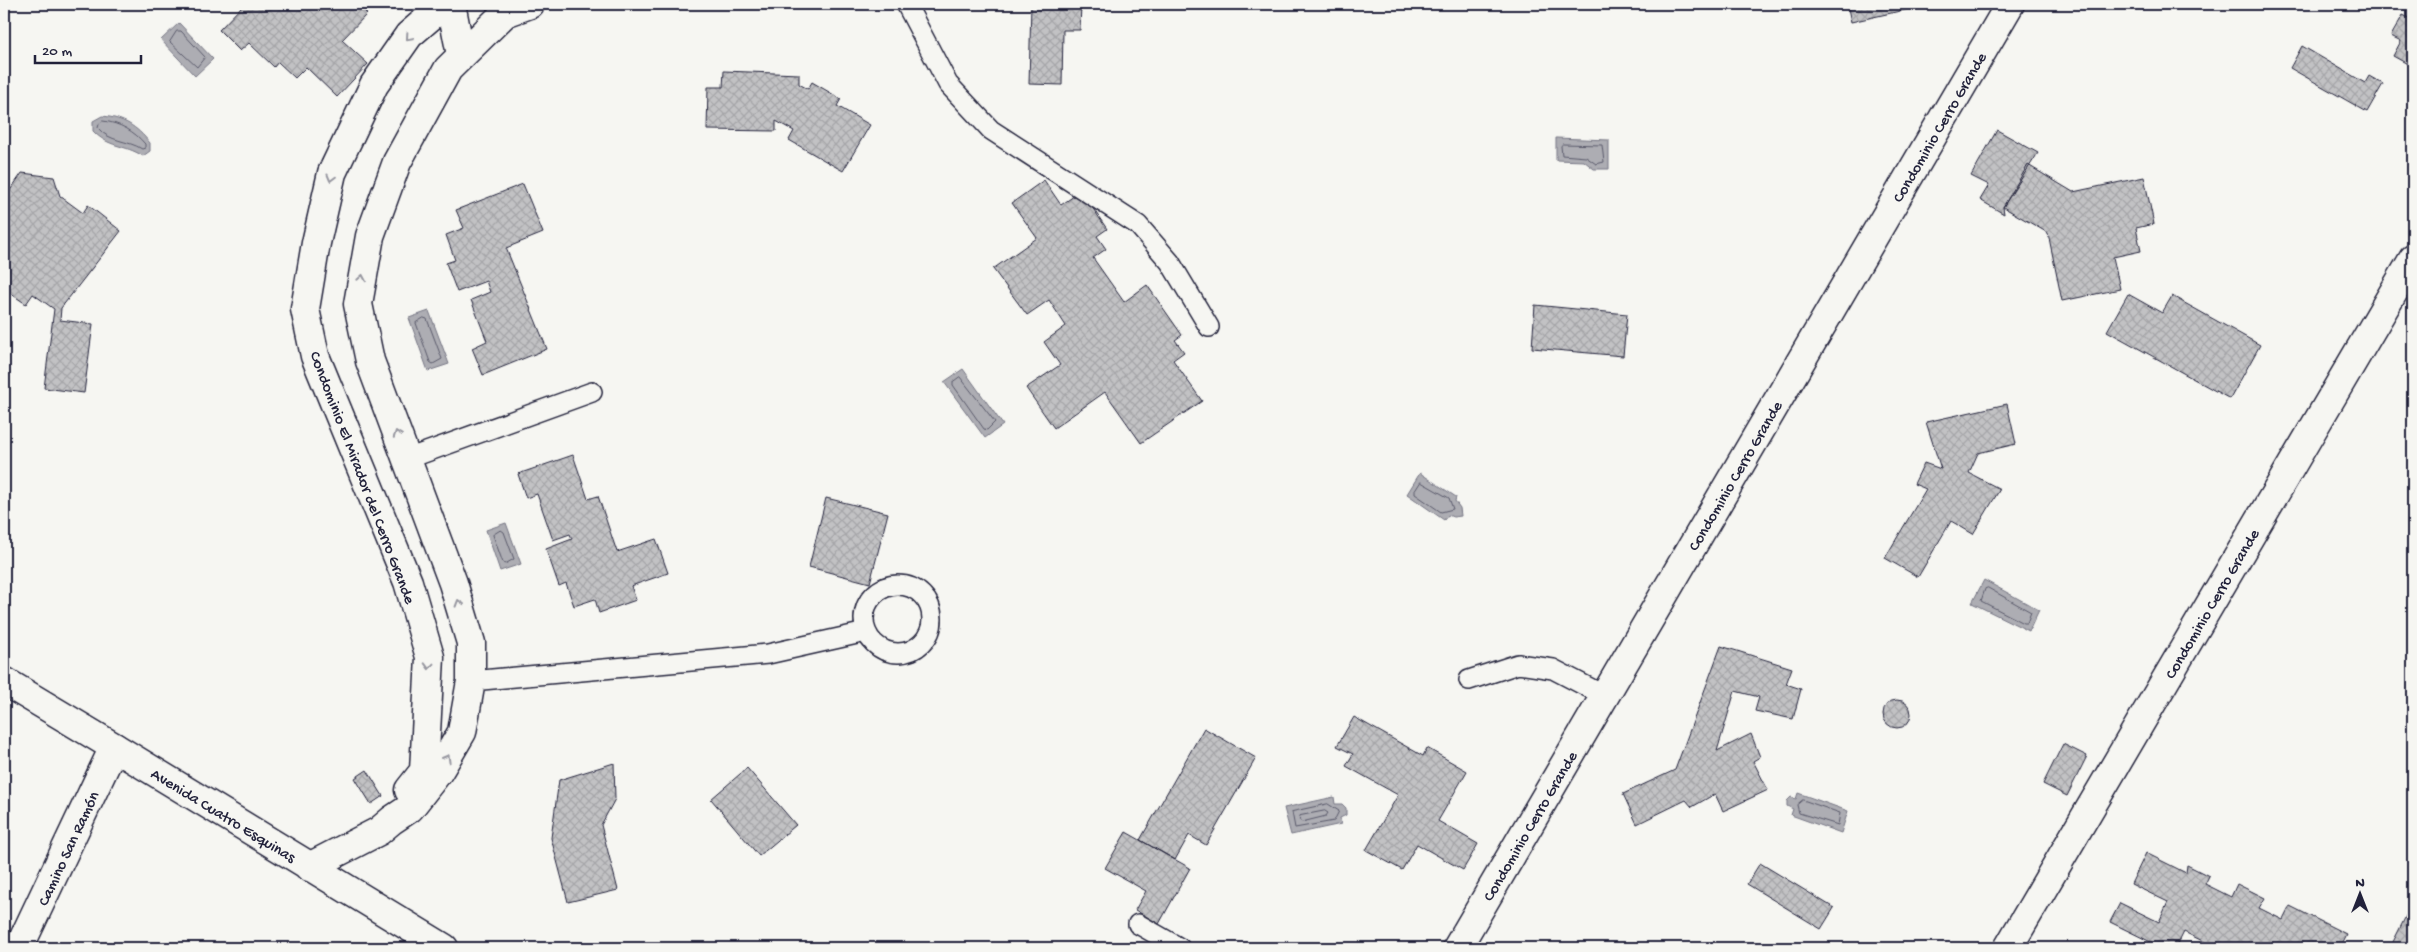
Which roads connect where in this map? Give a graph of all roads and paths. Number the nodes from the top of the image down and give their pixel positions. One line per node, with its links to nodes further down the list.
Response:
1 (445, 4): 17 (street, Condominio El Mirador del Cerro Grande, one-way to 17)
2 (451, 4): 6 (street)
3 (530, 4): 6 (street)
4 (906, 4): 8 (lane)
5 (2010, 4): 15 (street, Condominio Cerro Grande)
6 (461, 55): 10 (street, one-way to 6)
7 (2413, 259): 23 (street, Condominio Cerro Grande)
8 (1209, 326)
9 (592, 392): 10 (lane)
10 (407, 459): 14 (street, one-way to 10)
11 (866, 632): 14 (lane)
12 (1469, 680): 15 (lane)
13 (4, 681): 16 (street, Avenida Cuatro Esquinas)
14 (471, 682): 17 (street, one-way to 14)
15 (1605, 696): 22 (street, Condominio Cerro Grande)
16 (114, 747): 17 (street, Avenida Cuatro Esquinas); 19 (street, Camino San Ramón)
17 (303, 864): 20 (street, Avenida Cuatro Esquinas)
18 (1138, 924): 21 (lane)
19 (19, 948)
20 (444, 948)
21 (1180, 948)
22 (1457, 948)
23 (2008, 948)

